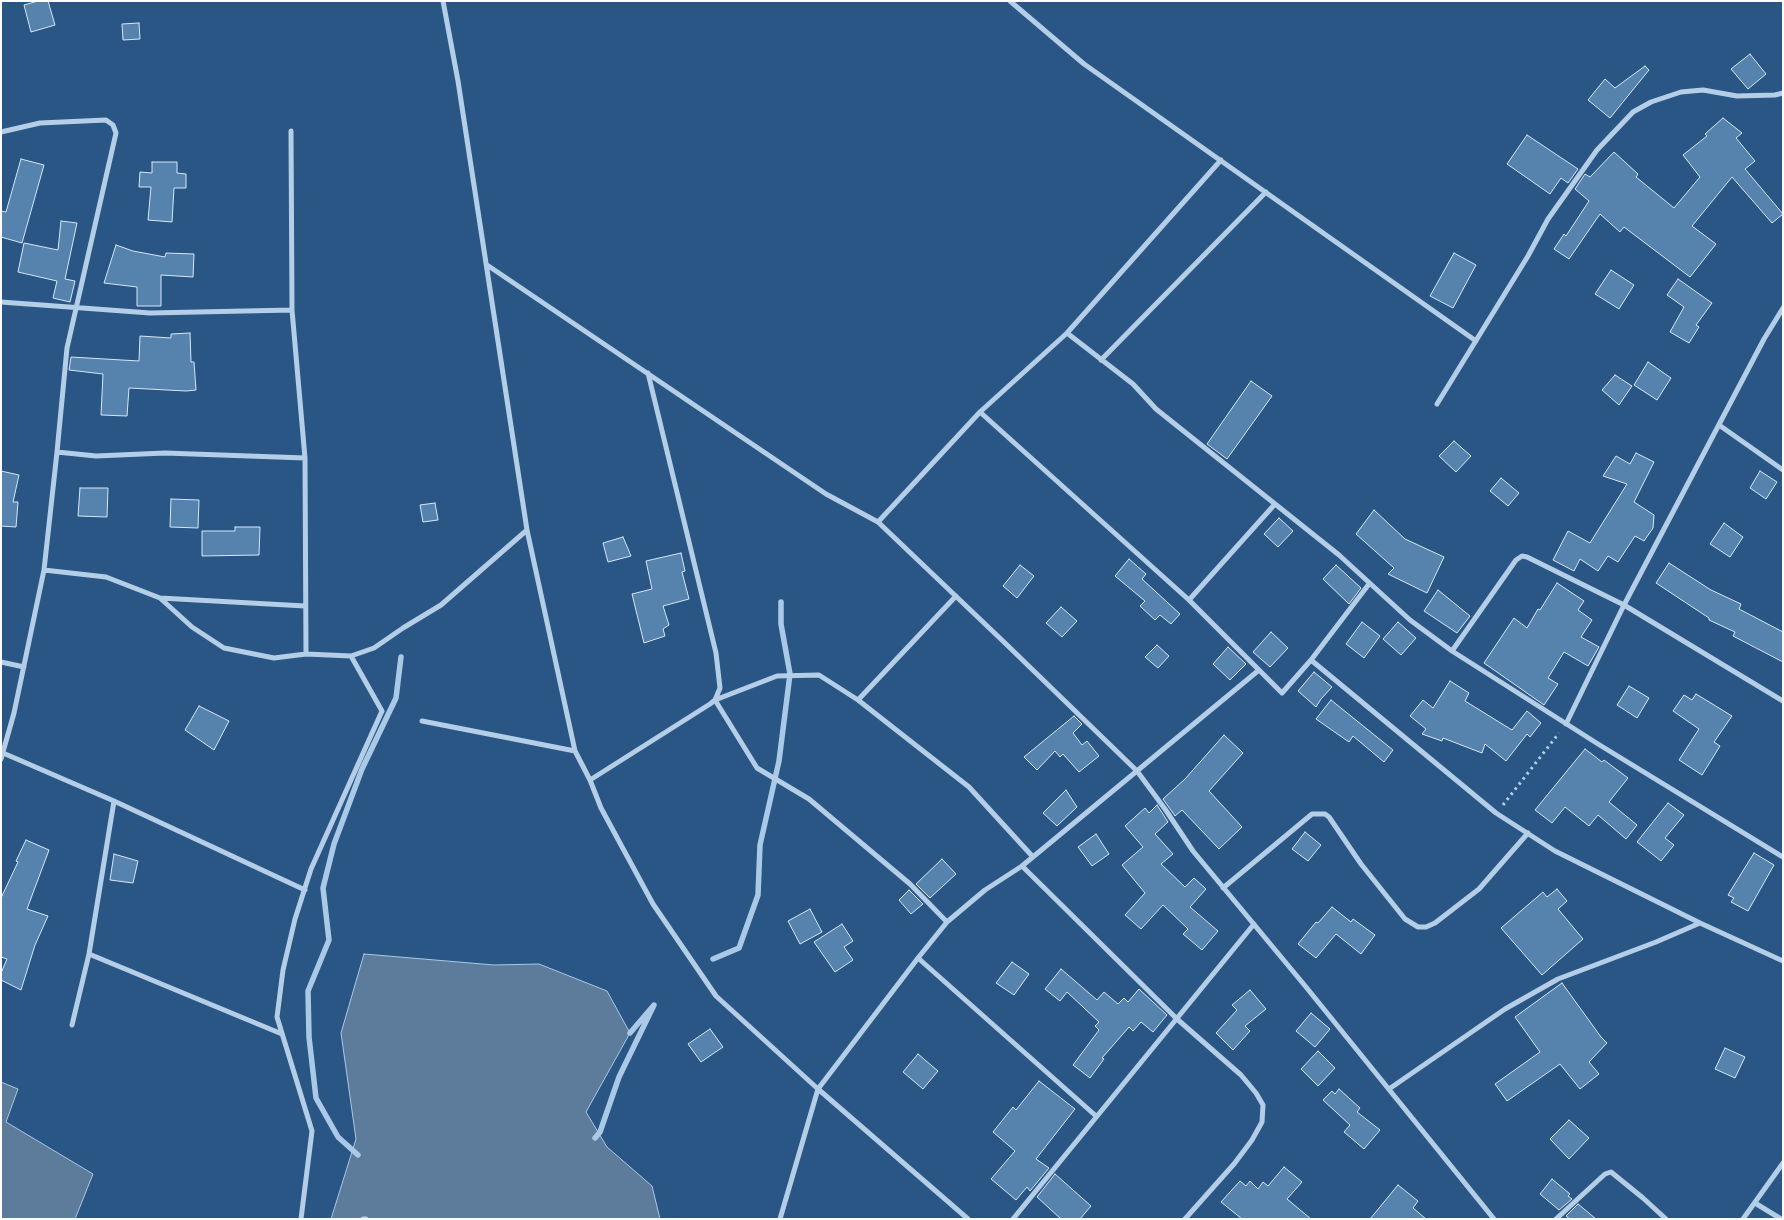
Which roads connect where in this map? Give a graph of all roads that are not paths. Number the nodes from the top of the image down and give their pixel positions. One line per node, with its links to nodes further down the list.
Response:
1 (442, 1): 8 (street)
2 (1010, 1): 6 (street)
3 (1783, 93): 14 (street)
4 (291, 131): 12 (street)
5 (1, 132): 10 (street)
6 (1221, 160): 7 (street); 13 (street)
7 (1266, 192): 14 (street); 15 (street)
8 (487, 265): 16 (street); 25 (street)
9 (1, 302): 10 (street)
10 (75, 308): 12 (street); 20 (street)
11 (1783, 308): 19 (street)
12 (292, 310): 21 (street)
13 (1067, 333): 15 (street); 18 (street)
14 (1476, 341): 17 (street)
15 (1101, 360): 23 (street)
16 (648, 373): 24 (street); 40 (street)
17 (1437, 404)
18 (980, 412): 24 (street); 30 (street)
19 (1719, 425): 22 (street); 31 (street)
20 (57, 452): 21 (street); 26 (street)
21 (305, 458): 32 (street)
22 (1783, 470)
23 (1275, 504): 27 (street); 30 (street)
24 (878, 522): 28 (street)
25 (527, 530): 35 (street); 45 (street)
26 (44, 570): 29 (street); 38 (street)
27 (1369, 584): 33 (street); 36 (street)
28 (956, 596): 41 (street); 47 (street)
29 (160, 598): 32 (street); 34 (street)
30 (1189, 600): 39 (street)
31 (1624, 605): 33 (street); 42 (street); 44 (street)
32 (305, 606): 34 (street)
33 (1452, 651): 44 (street)
34 (306, 654): 35 (street)
35 (351, 656): 55 (street)
36 (1311, 660): 39 (street); 50 (street)
37 (1, 662): 38 (street)
38 (24, 667): 46 (street)
39 (1259, 670): 47 (street)
40 (715, 700): 41 (street); 48 (street); 56 (street)
41 (858, 700): 51 (street)
42 (1783, 701)
43 (422, 721): 45 (street)
44 (1566, 724): 52 (street)
45 (575, 751): 48 (street)
46 (2, 756): 49 (street)
47 (1136, 772): 51 (street); 54 (street)
48 (590, 780): 65 (street)
49 (114, 801): 55 (street); 59 (street)
50 (1528, 833): 54 (street); 57 (street)
51 (1033, 857): 53 (street)
52 (1783, 857)
53 (1022, 866): 56 (street); 62 (street)
54 (1223, 888): 58 (street)
55 (304, 890): 64 (street)
56 (947, 922): 60 (street)
57 (1700, 923): 61 (street); 66 (street)
58 (1254, 924): 62 (street); 66 (street)
59 (89, 954): 63 (street); 64 (street)
60 (918, 958): 65 (street); 67 (street)
61 (1783, 960)
62 (1177, 1019): 67 (street); 74 (street)
63 (72, 1025)
64 (282, 1034): 70 (street)
65 (818, 1089): 71 (street); 72 (street)
66 (1389, 1089): 75 (street)
67 (1096, 1116): 73 (street)
68 (1783, 1164): 69 (street)
69 (1755, 1203): 78 (street); 79 (street)
70 (301, 1219)
71 (780, 1219)
72 (968, 1219)
73 (1013, 1219)
74 (1185, 1219)
75 (1494, 1219)
76 (1556, 1219): 77 (street)
77 (1666, 1219)
78 (1744, 1219)
79 (1782, 1219)

